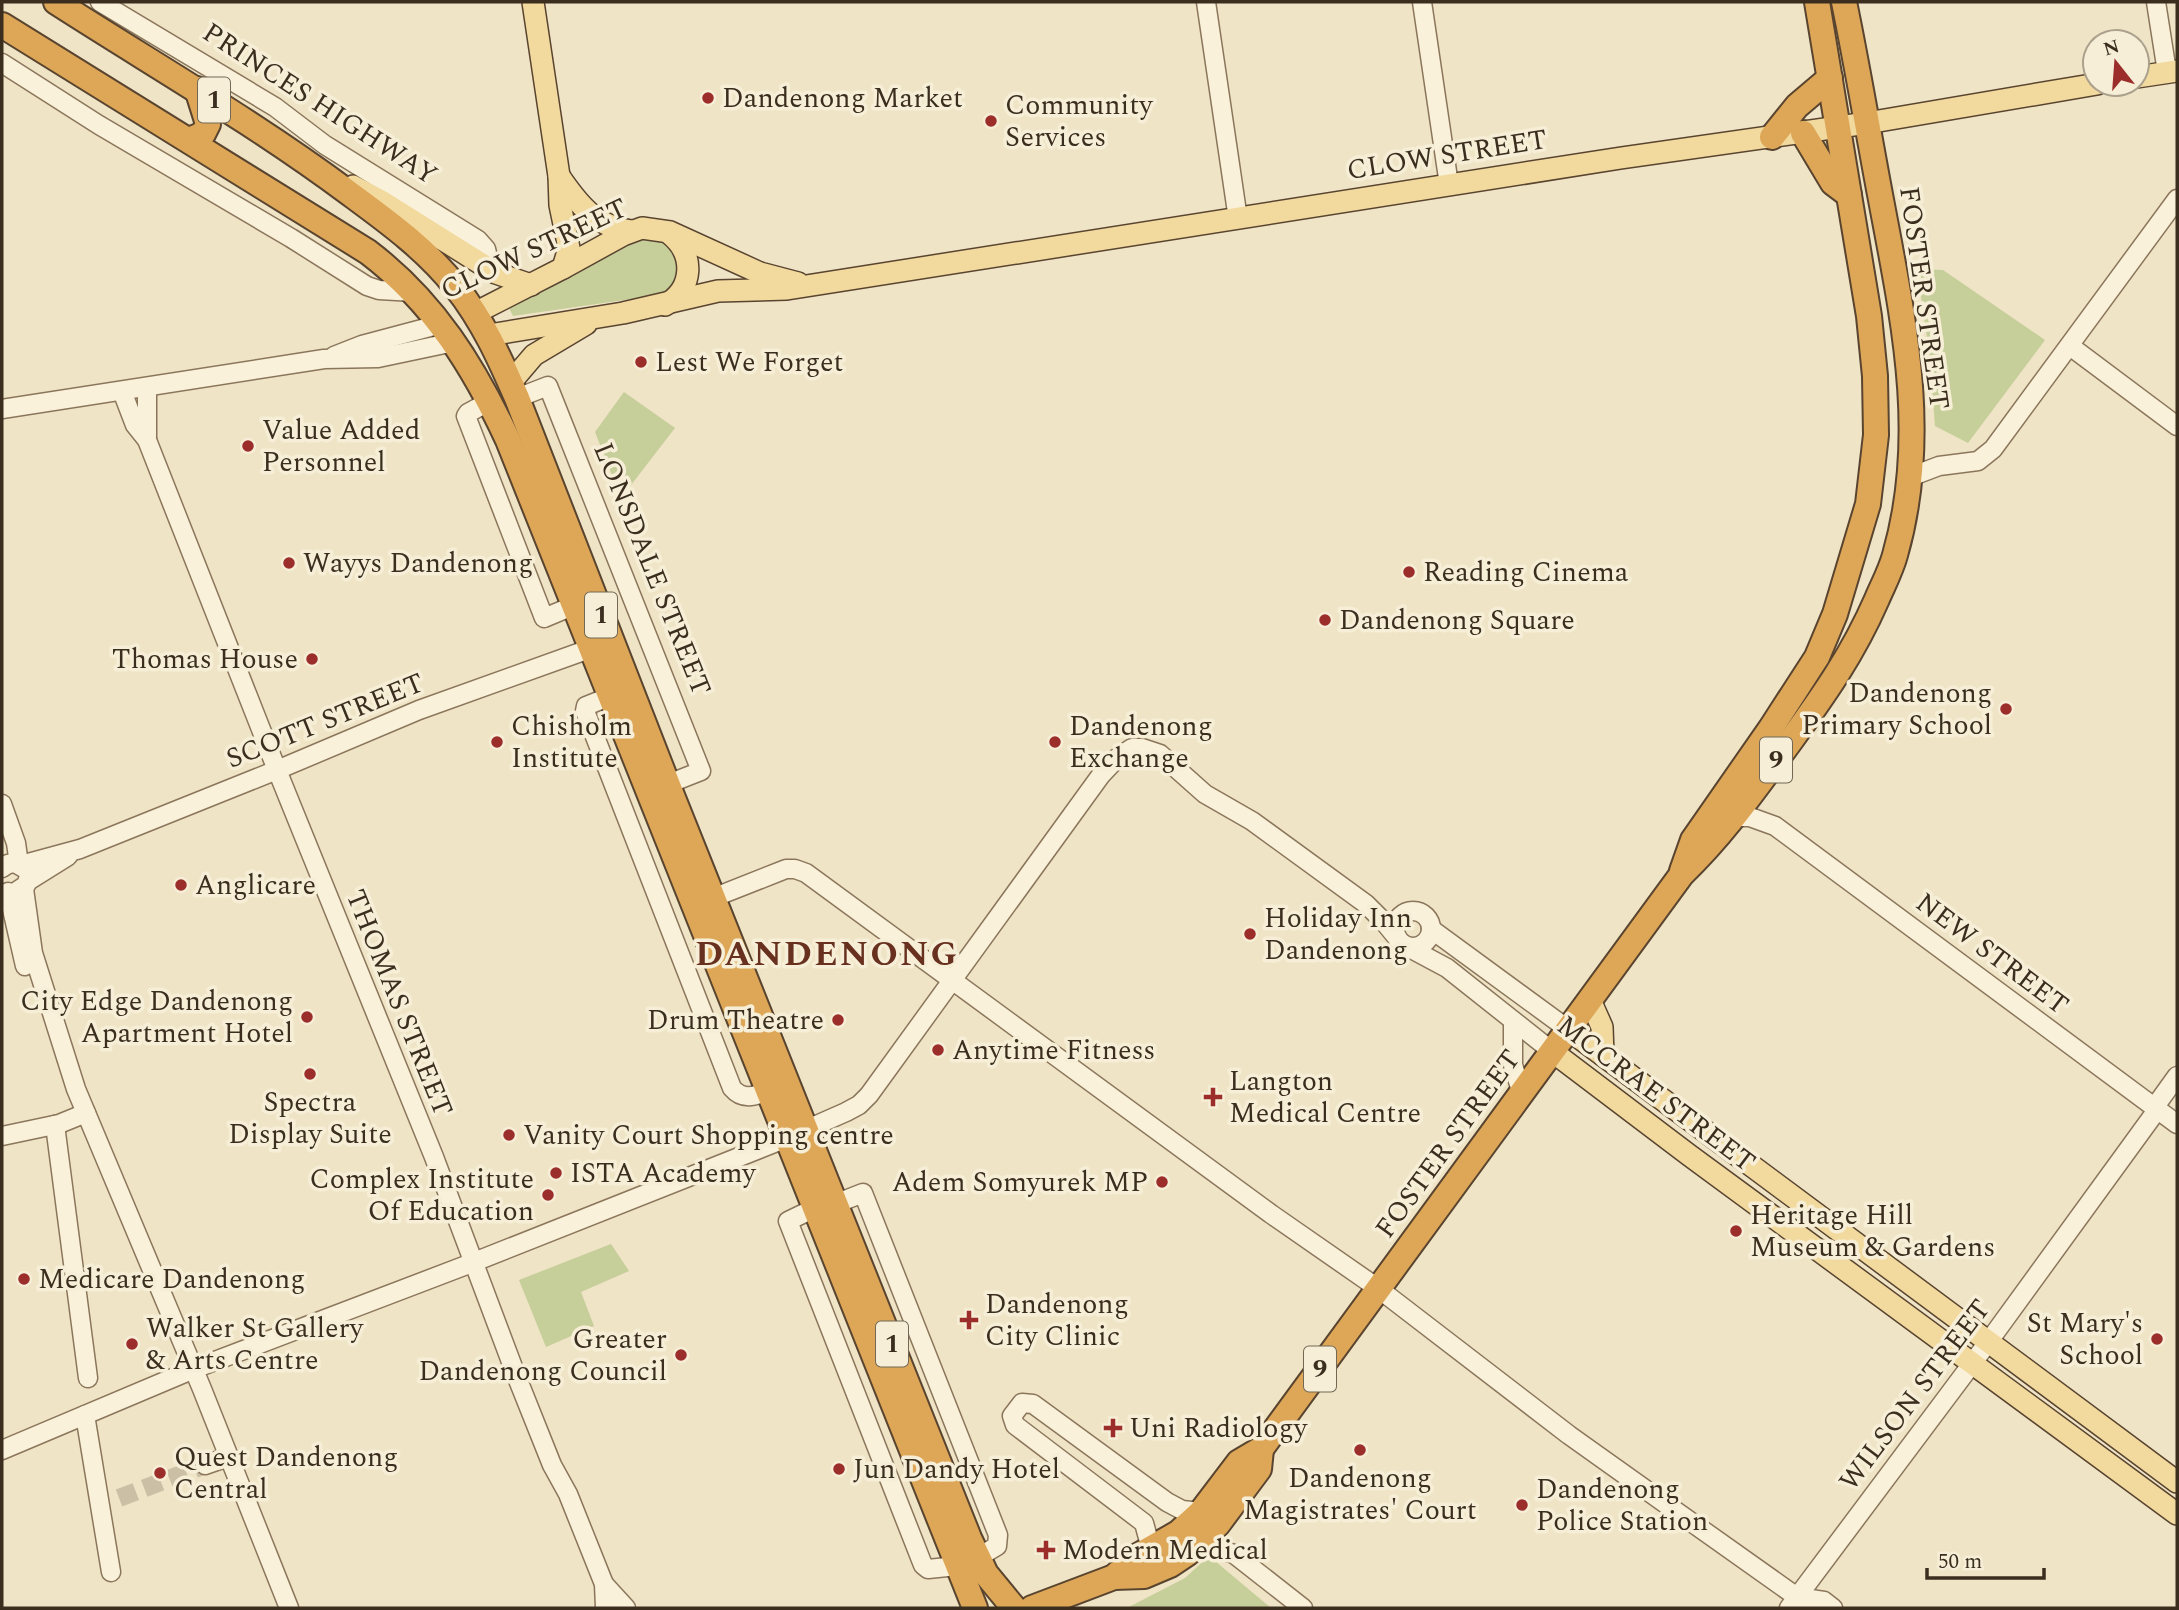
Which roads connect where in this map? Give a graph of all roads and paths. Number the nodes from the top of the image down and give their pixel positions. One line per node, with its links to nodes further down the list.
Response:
1 (55, 2): 15 (highway, PRINCES HIGHWAY / 1)
2 (100, 2): 30 (street, PRINCES HIGHWAY)
3 (533, 2): 22 (main road)
4 (1206, 2): 26 (street)
5 (1422, 2): 23 (street)
6 (1817, 2): 13 (highway, 9)
7 (1844, 2): 16 (highway, 9)
8 (2156, 2): 11 (street)
9 (2, 25): 20 (highway, 1)
10 (2, 63): 33 (street)
11 (2172, 72): 12 (main road)
12 (2151, 75)
13 (1830, 78): 17 (highway, 9); 19 (highway)
14 (2081, 87): 16 (main road, CLOW STREET)
15 (197, 89): 20 (highway); 21 (highway, PRINCES HIGHWAY / 1)
16 (1867, 124): 17 (main road, CLOW STREET); 47 (highway, FOSTER STREET / 9)
17 (1837, 128): 18 (main road, CLOW STREET); 24 (highway, FOSTER STREET / 9)
18 (1803, 133): 19 (main road, CLOW STREET); 24 (highway)
19 (1772, 137): 23 (main road, CLOW STREET)
20 (189, 141): 33 (highway, 1)
21 (316, 168): 30 (main road); 35 (highway, PRINCES HIGHWAY / 1)
22 (559, 176): 28 (main road); 29 (main road)
23 (1449, 185): 26 (main road, CLOW STREET)
24 (1850, 196): 48 (highway, FOSTER STREET / 9)
25 (2177, 199): 39 (street)
26 (1238, 219): 32 (main road, CLOW STREET)
27 (662, 229): 28 (main road, CLOW STREET); 32 (main road, CLOW STREET); 34 (main road)
28 (631, 231): 29 (main road, CLOW STREET)
29 (563, 268): 31 (main road, CLOW STREET)
30 (491, 270): 31 (main road)
31 (531, 285): 35 (main road, CLOW STREET)
32 (807, 285): 34 (main road, CLOW STREET)
33 (414, 292): 37 (highway, 1)
34 (664, 305): 36 (main road, CLOW STREET)
35 (475, 313): 37 (highway, CLOW STREET); 38 (highway, 1)
36 (597, 318): 38 (main road, CLOW STREET); 41 (main road)
37 (448, 333): 38 (highway, CLOW STREET); 40 (street, CLOW STREET); 43 (highway, 1)
38 (489, 335): 41 (highway, 1)
39 (2070, 346): 45 (street); 47 (street)
40 (148, 387): 42 (street, CLOW STREET); 46 (street, THOMAS STREET)
41 (514, 390): 55 (highway, 1); 55 (street, LONSDALE STREET)
42 (122, 391): 44 (street, CLOW STREET); 46 (street, THOMAS STREET)
43 (487, 395): 51 (highway, 1); 51 (street)
44 (2, 409)
45 (2177, 426)
46 (147, 440): 54 (street, THOMAS STREET)
47 (1910, 477): 50 (highway, FOSTER STREET / 9)
48 (1849, 570): 49 (highway, FOSTER STREET / 9); 50 (highway)
49 (1842, 594): 50 (highway); 60 (highway, FOSTER STREET / 9)
50 (1879, 595): 56 (highway, FOSTER STREET / 9)
51 (575, 605): 52 (highway, 1)
52 (592, 648): 53 (highway, 1); 54 (street, SCOTT STREET)
53 (611, 696): 62 (highway, 1); 75 (street)
54 (277, 770): 61 (street, SCOTT STREET); 84 (street, THOMAS STREET)
55 (668, 784): 62 (highway, 1)
56 (1754, 789): 58 (highway, FOSTER STREET / 9); 59 (street, NEW STREET)
57 (2, 804): 61 (street)
58 (1734, 817): 59 (street, NEW STREET); 60 (highway, FOSTER STREET / 9)
59 (1775, 826): 77 (street, NEW STREET)
60 (1682, 874): 68 (highway, FOSTER STREET / 9)
61 (12, 881): 74 (street); 74 (street)
62 (704, 902): 67 (street); 75 (highway, 1); 81 (highway, 1)
63 (1366, 904): 64 (street, MCCRAE STREET); 66 (street, MCCRAE STREET); 67 (street, MCCRAE STREET)
64 (1408, 911): 65 (street); 66 (street)
65 (1431, 929): 66 (street); 70 (street, MCCRAE STREET)
66 (1401, 942): 69 (street, MCCRAE STREET)
67 (951, 981): 81 (street); 85 (street)
68 (1590, 1000): 70 (highway, FOSTER STREET / 9); 72 (main road)
69 (1513, 1021): 71 (street, MCCRAE STREET); 76 (street)
70 (1569, 1030): 71 (highway, FOSTER STREET / 9); 72 (main road, MCCRAE STREET)
71 (1553, 1052): 76 (highway, FOSTER STREET / 9); 87 (main road, MCCRAE STREET)
72 (1603, 1055): 86 (main road, MCCRAE STREET)
73 (2177, 1076): 77 (street, WILSON STREET)
74 (76, 1088): 78 (street)
75 (769, 1091): 81 (highway, 1)
76 (1522, 1094): 85 (highway, FOSTER STREET / 9)
77 (2156, 1109): 79 (street, NEW STREET); 86 (street, WILSON STREET)
78 (86, 1113): 80 (street); 88 (street)
79 (2177, 1124)
80 (55, 1125): 82 (street); 89 (street)
81 (796, 1134): 83 (highway, 1); 84 (street)
82 (2, 1136)
83 (825, 1206): 102 (highway, 1); 102 (street)
84 (472, 1263): 88 (street); 104 (street, THOMAS STREET)
85 (1379, 1289): 98 (highway, FOSTER STREET / 9); 106 (street)
86 (1989, 1341): 87 (street, WILSON STREET); 94 (main road, MCCRAE STREET)
87 (1971, 1362): 97 (main road, MCCRAE STREET); 106 (street, WILSON STREET)
88 (194, 1369): 90 (street); 92 (street)
89 (88, 1378)
90 (85, 1415): 91 (street); 96 (street)
91 (2, 1450)
92 (228, 1457): 93 (street); 107 (street)
93 (205, 1465)
94 (2177, 1482)
95 (119, 1498): 96 (street)
96 (102, 1504): 103 (street)
97 (2177, 1514)
98 (1210, 1518): 99 (highway, FOSTER STREET / 9); 100 (highway, FOSTER STREET / 9); 100 (street); 101 (street)
99 (1199, 1544): 101 (street); 105 (highway, FOSTER STREET / 9)
100 (1151, 1549): 105 (highway, FOSTER STREET / 9)
101 (1234, 1554): 113 (street)
102 (967, 1562): 110 (highway, 1); 111 (highway, 1)
103 (111, 1572)
104 (604, 1584): 108 (street, THOMAS STREET); 109 (street, THOMAS STREET)
105 (1096, 1591): 112 (highway, FOSTER STREET / 9)
106 (1796, 1604): 114 (street)
107 (289, 1608)
108 (605, 1608)
109 (626, 1608)
110 (975, 1608)
111 (1014, 1608)
112 (1032, 1608)
113 (1304, 1608)
114 (1833, 1608)

